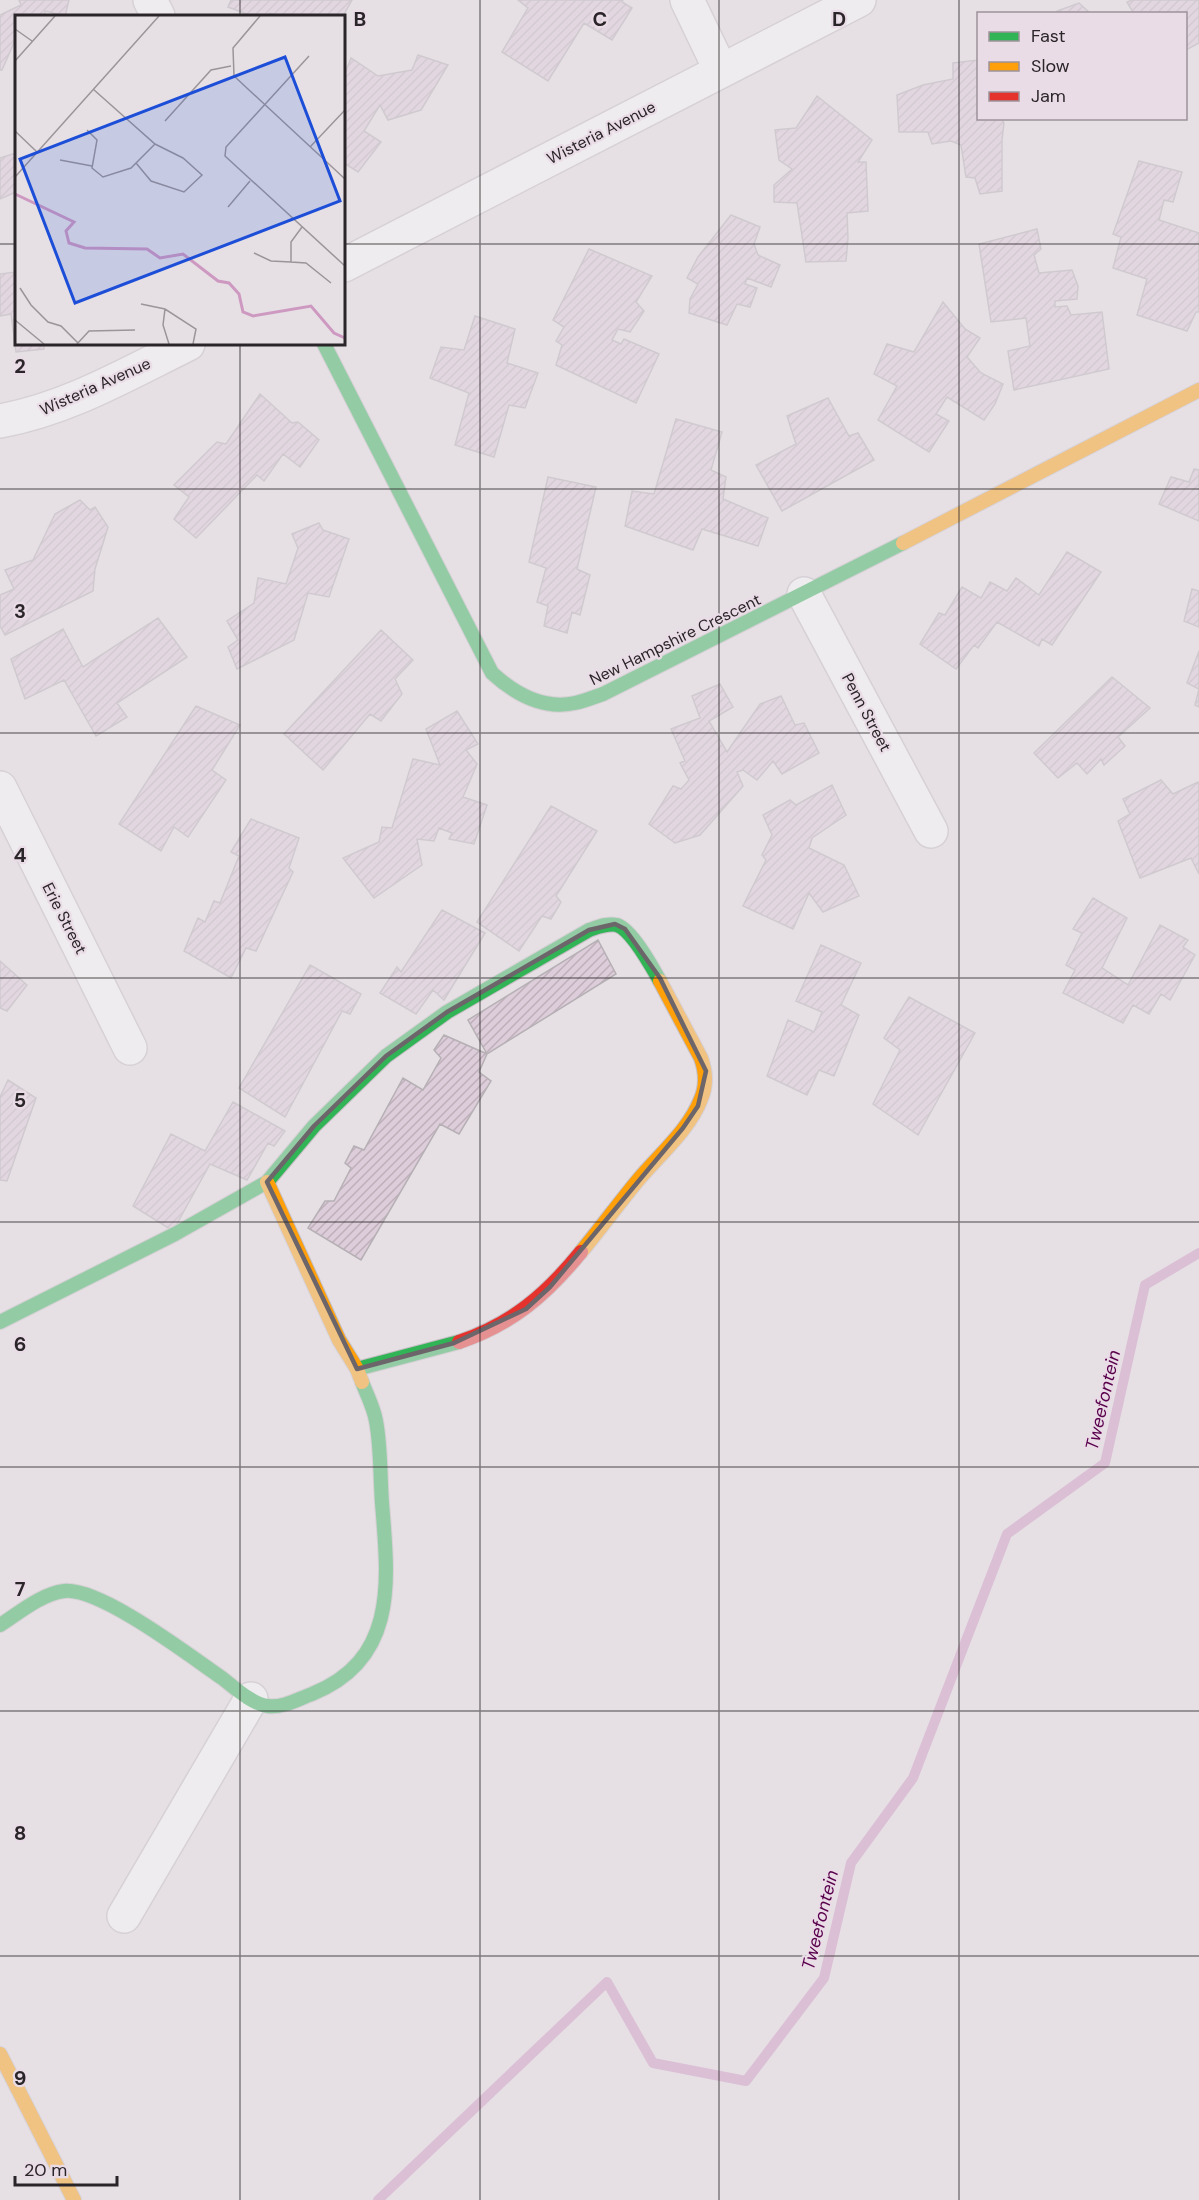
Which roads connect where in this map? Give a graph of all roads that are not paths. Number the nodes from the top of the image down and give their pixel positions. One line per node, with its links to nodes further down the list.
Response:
1 (150, 0): 4 (street)
2 (687, 0): 5 (street)
3 (859, 0): 5 (street, Wisteria Avenue)
4 (158, 15)
5 (721, 71): 6 (street, Wisteria Avenue)
6 (345, 264)
7 (186, 345): 10 (street, Wisteria Avenue)
8 (325, 345): 11 (street, New Hampshire Crescent)
9 (1199, 390): 11 (street, New Hampshire Crescent)
10 (0, 421)
11 (804, 594): 13 (street, Penn Street)
12 (0, 788): 14 (street, Erie Street)
13 (931, 831)
14 (130, 1048)
15 (267, 1182): 16 (street); 17 (street); 17 (street)
16 (0, 1322)
17 (357, 1369): 19 (street)
18 (0, 1625): 19 (street)
19 (251, 1699): 20 (street)
20 (124, 1916)
21 (0, 2054): 22 (street)
22 (74, 2200)

